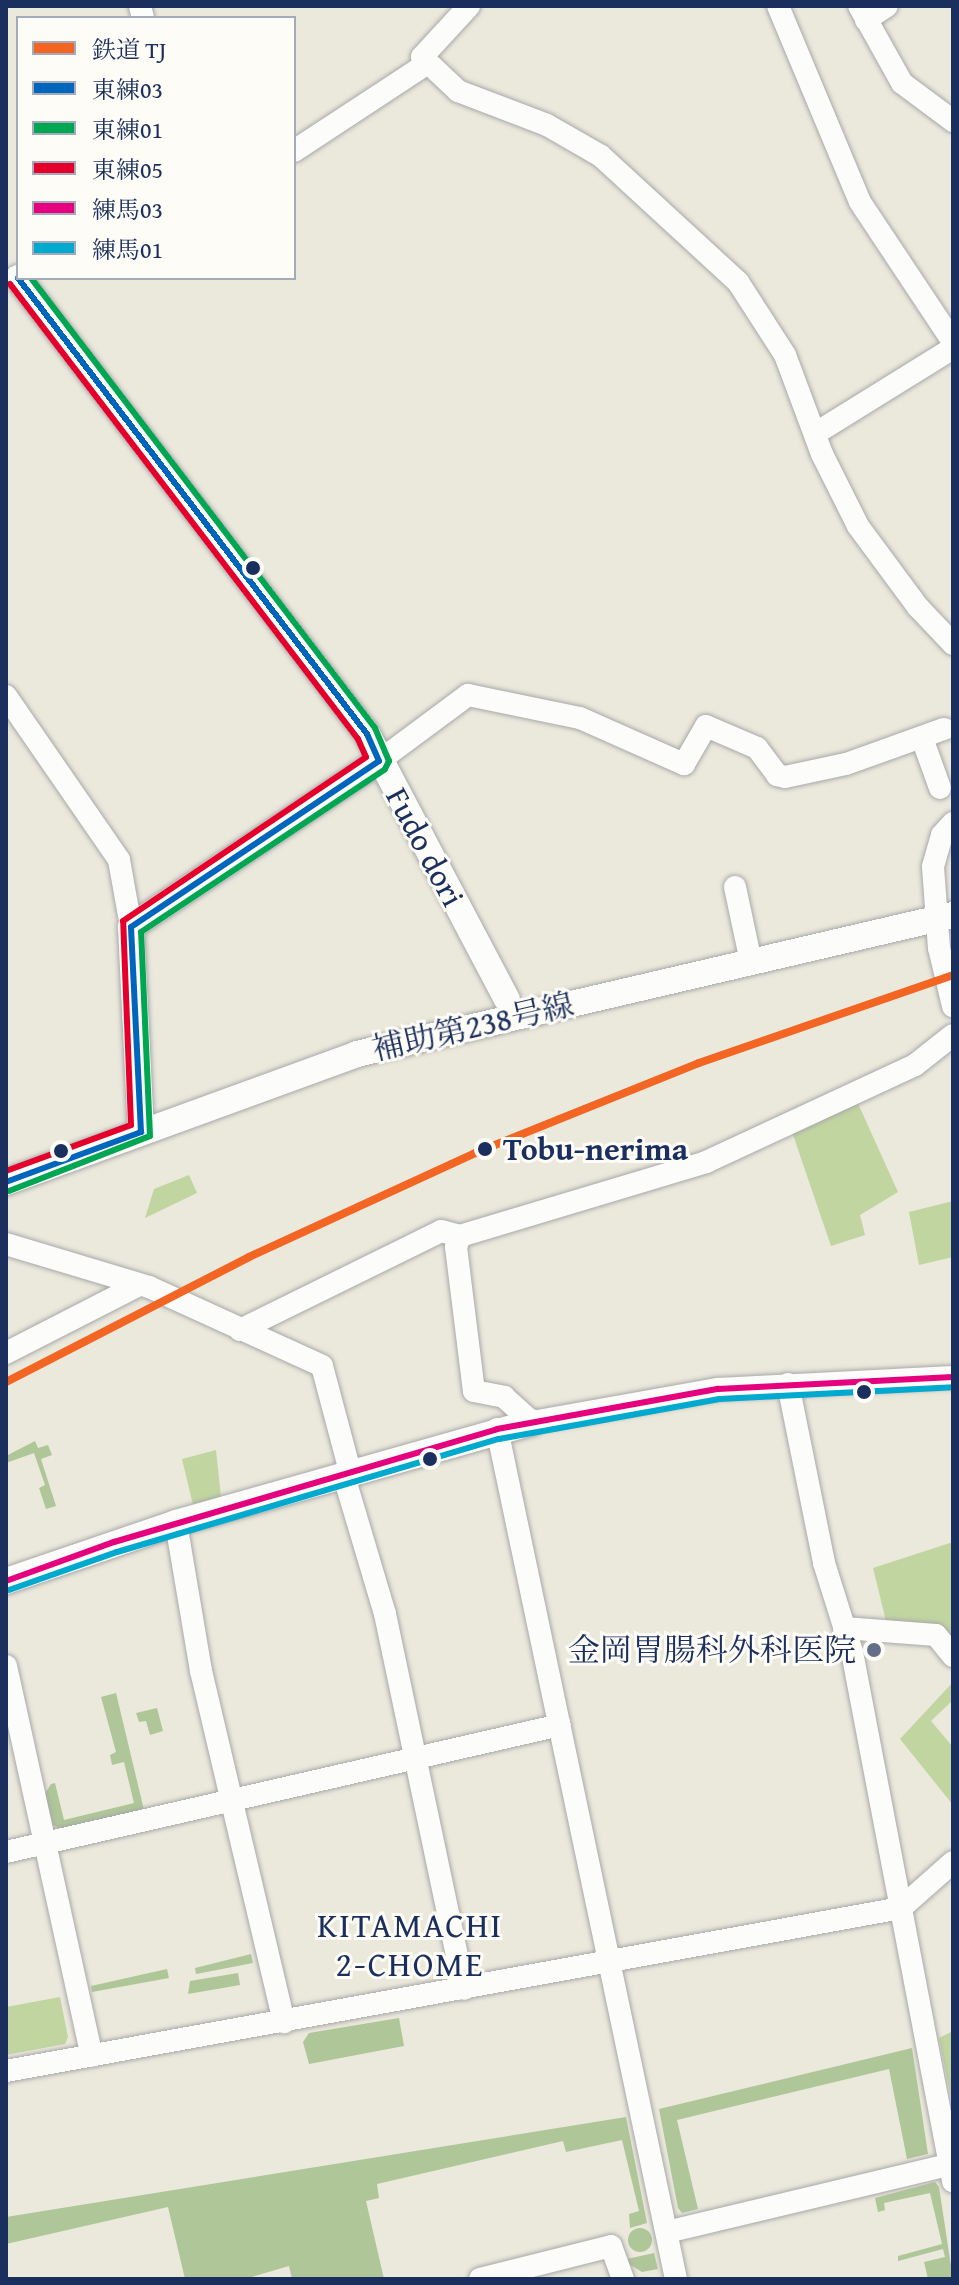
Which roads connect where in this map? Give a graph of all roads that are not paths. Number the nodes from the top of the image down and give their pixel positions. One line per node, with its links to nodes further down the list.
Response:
1 (469, 6): 5 (street)
2 (778, 6): 9 (street)
3 (887, 6): 4 (street)
4 (862, 13): 6 (street)
5 (428, 63): 7 (street); 10 (street)
6 (953, 121)
7 (296, 150)
8 (14, 278): 15 (street, Fudo dori)
9 (953, 345): 10 (street)
10 (816, 433): 11 (street)
11 (953, 644)
12 (6, 696): 20 (street)
13 (944, 729): 14 (street)
14 (922, 738): 15 (street); 16 (street)
15 (379, 761): 20 (street); 22 (street, Fudo dori)
16 (940, 788)
17 (953, 823): 19 (street)
18 (735, 887): 21 (street)
19 (944, 917): 21 (street, 補助第238号線); 23 (street)
20 (131, 927): 25 (street)
21 (751, 962): 25 (street, 補助第238号線)
22 (507, 999)
23 (953, 1006)
24 (953, 1035): 27 (street)
25 (141, 1132): 26 (street, 補助第238号線)
26 (6, 1182)
27 (460, 1236): 30 (street); 34 (street)
28 (6, 1244): 29 (street)
29 (139, 1285): 30 (street); 31 (street)
30 (240, 1330): 36 (street)
31 (6, 1353)
32 (953, 1377): 33 (street)
33 (788, 1384): 34 (street); 39 (street)
34 (532, 1422): 35 (street)
35 (497, 1429): 36 (street); 42 (street)
36 (346, 1472): 37 (street); 43 (street)
37 (176, 1523): 38 (street); 44 (street)
38 (6, 1581)
39 (844, 1628): 40 (street); 48 (street)
40 (953, 1656)
41 (6, 1666): 45 (street)
42 (560, 1725): 43 (street); 49 (street)
43 (416, 1759): 44 (street); 50 (street)
44 (232, 1800): 45 (street); 51 (street)
45 (48, 1842): 46 (street); 52 (street)
46 (6, 1852)
47 (953, 1862): 48 (street)
48 (901, 1908): 49 (street); 54 (street)
49 (610, 1963): 50 (street); 55 (street)
50 (464, 1989): 51 (street)
51 (284, 2022): 52 (street)
52 (92, 2056): 53 (street)
53 (6, 2071)
54 (952, 2170): 55 (street)
55 (667, 2232): 56 (street)
56 (673, 2278)
57 (480, 2279): 58 (street)
58 (623, 2279)

